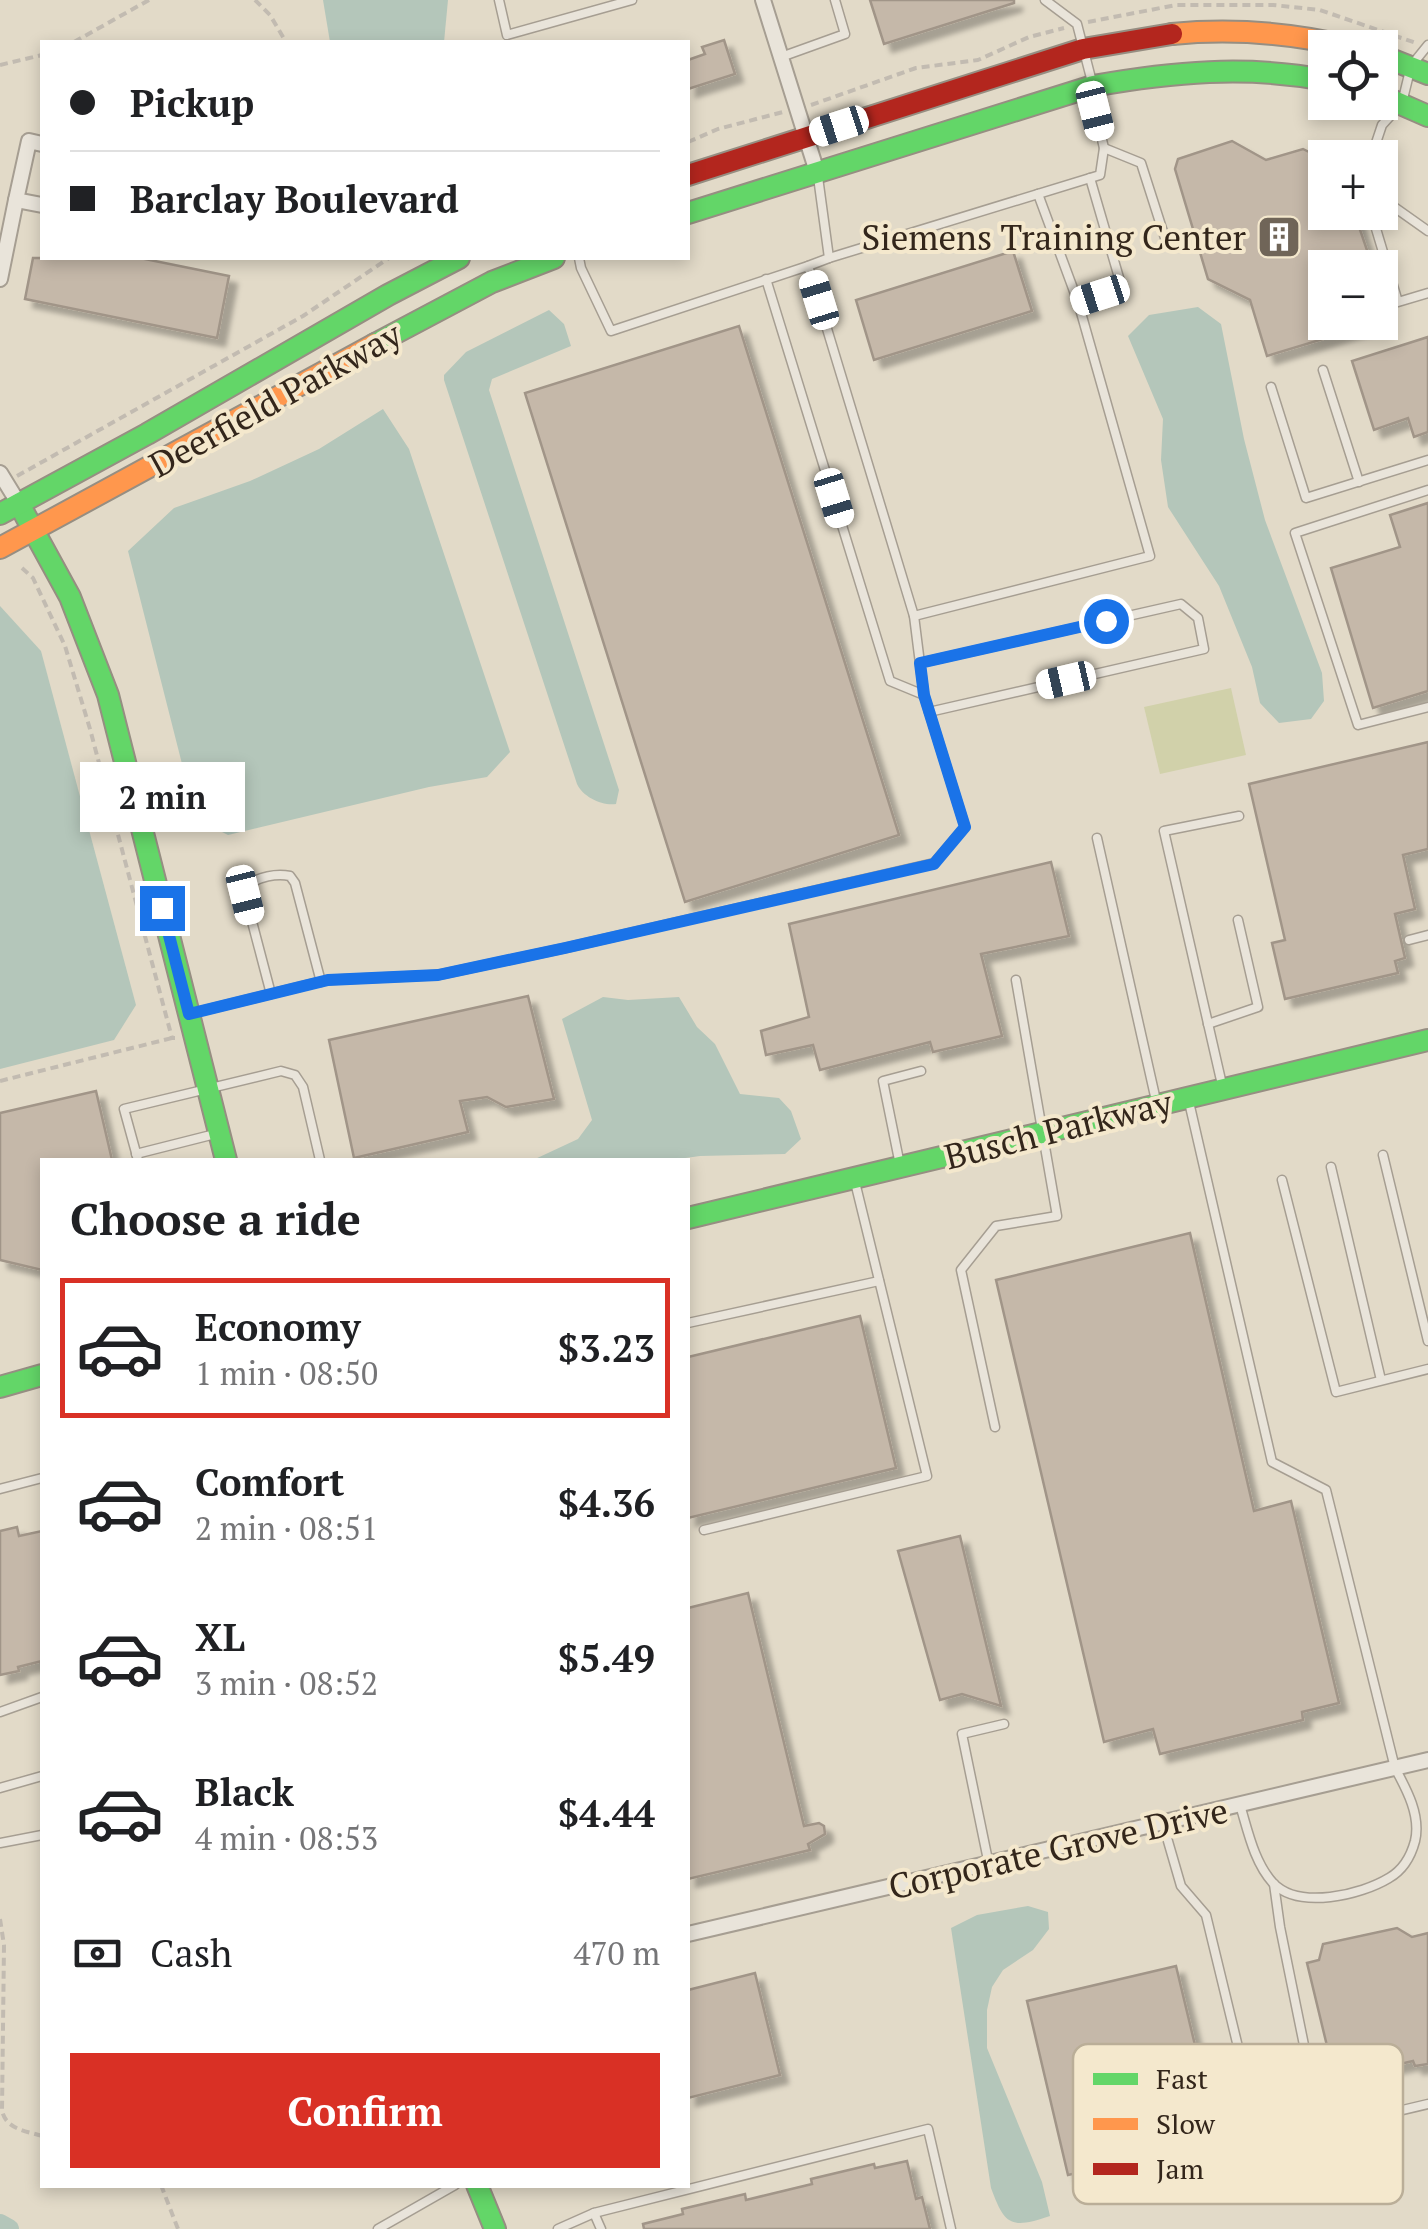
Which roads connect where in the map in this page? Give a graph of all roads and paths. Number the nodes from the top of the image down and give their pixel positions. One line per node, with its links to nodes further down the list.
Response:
1 (149, 0): 9 (path)
2 (255, 0): 10 (path)
3 (499, 0): 4 (lane)
4 (632, 0)
5 (763, 0): 14 (street)
6 (835, 0): 14 (lane)
7 (1045, 0): 12 (lane)
8 (1308, 37): 12 (main road)
9 (78, 40)
10 (285, 40)
11 (1428, 45): 16 (lane)
12 (1083, 49): 18 (lane); 22 (main road)
13 (40, 55): 15 (path)
14 (781, 56): 22 (street)
15 (0, 65)
16 (1420, 70): 20 (lane)
17 (1308, 76): 18 (main road)
18 (1092, 86): 25 (lane); 26 (main road)
19 (1398, 102): 20 (main road)
20 (1402, 103): 21 (main road); 23 (lane)
21 (1428, 116)
22 (806, 136): 26 (street); 27 (main road)
23 (1377, 140)
24 (40, 144): 30 (street)
25 (1104, 148): 28 (lane); 36 (lane)
26 (817, 172): 33 (main road); 37 (lane)
27 (690, 174)
28 (1090, 178): 29 (lane); 46 (lane)
29 (1038, 194): 37 (lane); 46 (lane)
30 (16, 200): 31 (street); 43 (street)
31 (40, 205)
32 (1398, 210): 35 (lane)
33 (690, 212)
34 (1376, 230): 45 (lane)
35 (1428, 231)
36 (1166, 238)
37 (830, 258): 42 (lane)
38 (383, 260): 50 (path)
39 (454, 260): 53 (main road, Deerfield Parkway)
40 (549, 260): 54 (main road, Deerfield Parkway)
41 (579, 260): 44 (lane)
42 (808, 266): 44 (lane); 57 (lane)
43 (0, 279)
44 (766, 280): 59 (lane)
45 (1428, 293)
46 (1078, 302): 57 (lane)
47 (1322, 370): 51 (lane)
48 (1271, 387): 51 (lane)
49 (1428, 460): 51 (lane)
50 (2, 478): 53 (street)
51 (1359, 482)
52 (1428, 490): 60 (lane)
53 (9, 509): 54 (main road)
54 (36, 530): 55 (main road, Deerfield Parkway); 70 (main road)
55 (0, 548)
56 (22, 568): 72 (path)
57 (914, 616): 58 (lane)
58 (920, 663): 59 (lane); 61 (lane)
59 (924, 695): 61 (lane)
60 (1428, 707)
61 (929, 712): 68 (lane)
62 (1239, 816): 71 (lane)
63 (1097, 838): 79 (lane)
64 (1238, 920): 71 (lane)
65 (1428, 936): 66 (lane)
66 (1410, 940)
67 (1016, 980): 81 (lane)
68 (321, 982): 69 (lane); 69 (lane)
69 (270, 994): 70 (lane)
70 (191, 1023): 72 (path); 76 (main road)
71 (1208, 1024): 77 (lane)
72 (172, 1038): 75 (path)
73 (1428, 1040): 77 (main road, Busch Parkway)
74 (921, 1071): 86 (lane)
75 (0, 1081)
76 (208, 1088): 80 (main road); 83 (lane); 85 (lane)
77 (1224, 1089): 78 (main road, Busch Parkway)
78 (1188, 1098): 79 (main road, Busch Parkway); 106 (lane)
79 (1157, 1105): 81 (main road, Busch Parkway)
80 (219, 1133): 83 (lane); 84 (main road)
81 (1040, 1133): 86 (main road, Busch Parkway); 98 (lane)
82 (1383, 1154): 93 (lane)
83 (137, 1157)
84 (225, 1158)
85 (320, 1158)
86 (900, 1166): 88 (main road, Busch Parkway)
87 (1331, 1167): 96 (lane)
88 (854, 1178): 90 (main road, Busch Parkway); 91 (lane)
89 (1282, 1180): 96 (lane)
90 (690, 1218)
91 (879, 1281): 92 (lane); 101 (lane)
92 (690, 1323)
93 (1428, 1342)
94 (1428, 1368): 96 (lane)
95 (40, 1376): 97 (main road)
96 (1381, 1380)
97 (0, 1387)
98 (995, 1427)
99 (40, 1479): 100 (lane)
100 (0, 1489)
101 (704, 1530)
102 (40, 1698): 103 (lane)
103 (0, 1712)
104 (1004, 1724): 113 (lane)
105 (1428, 1760): 106 (street, Corporate Grove Drive)
106 (1395, 1768): 109 (street, Corporate Grove Drive); 114 (lane)
107 (40, 1777): 108 (lane)
108 (0, 1788)
109 (1240, 1805): 110 (street, Corporate Grove Drive); 114 (lane)
110 (1162, 1824): 113 (street, Corporate Grove Drive); 117 (lane)
111 (40, 1835): 112 (lane)
112 (0, 1843)
113 (989, 1864): 116 (street, Corporate Grove Drive)
114 (1274, 1884): 118 (lane)
115 (0, 1919): 121 (path)
116 (690, 1934)
117 (1237, 2044)
118 (1304, 2044)
119 (1428, 2104): 120 (lane)
120 (1403, 2110)
121 (40, 2135)
122 (162, 2188): 126 (path)
123 (450, 2188): 127 (lane)
124 (479, 2188): 128 (main road)
125 (594, 2213): 129 (lane); 130 (lane); 131 (lane)
126 (178, 2229)
127 (378, 2229)
128 (494, 2229)
129 (558, 2229)
130 (601, 2229)
131 (951, 2229)

